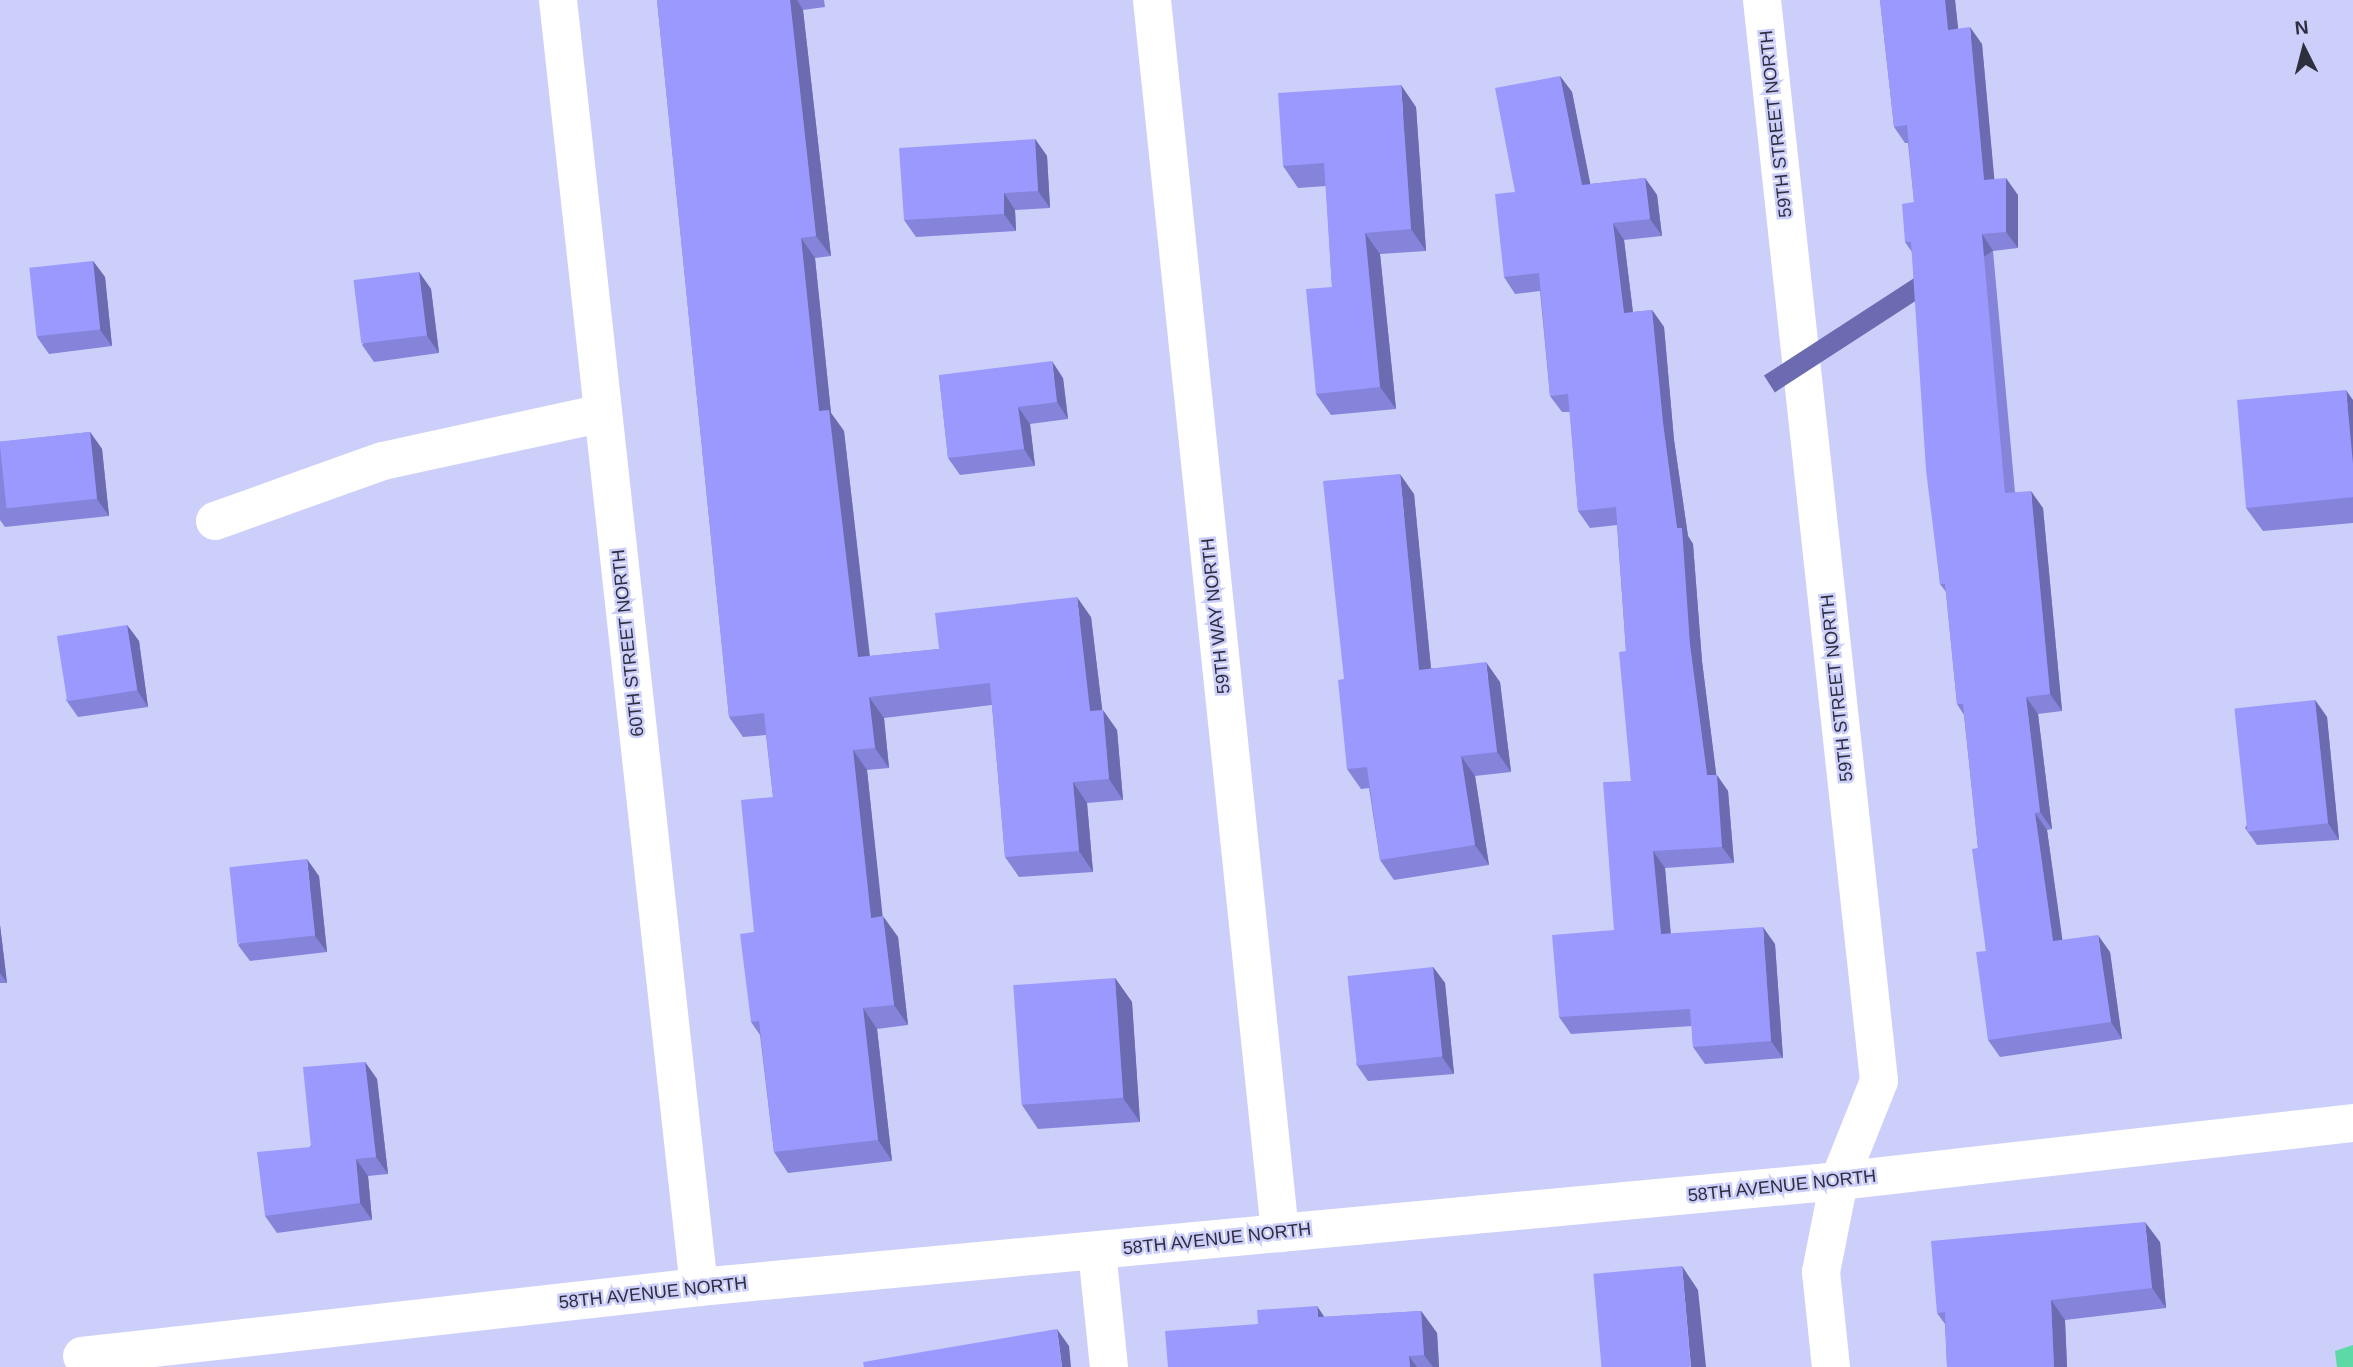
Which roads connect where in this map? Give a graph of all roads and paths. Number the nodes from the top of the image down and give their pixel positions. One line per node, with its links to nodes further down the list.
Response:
1 (558, 0): 4 (street, 60TH STREET NORTH)
2 (1152, 0): 8 (street, 59TH WAY NORTH)
3 (1762, 0): 7 (street, 59TH STREET NORTH)
4 (603, 413): 5 (street); 10 (street, 60TH STREET NORTH)
5 (215, 521)
6 (2353, 1123): 7 (street, 58TH AVENUE NORTH)
7 (1839, 1181): 8 (street, 58TH AVENUE NORTH); 14 (street, 59TH STREET NORTH)
8 (1280, 1233): 9 (street, 58TH AVENUE NORTH)
9 (1097, 1251): 10 (street, 58TH AVENUE NORTH); 13 (street)
10 (698, 1287): 11 (street, 58TH AVENUE NORTH)
11 (300, 1350): 12 (street, 58TH AVENUE NORTH)
12 (82, 1356)
13 (1109, 1367)
14 (1831, 1367)

